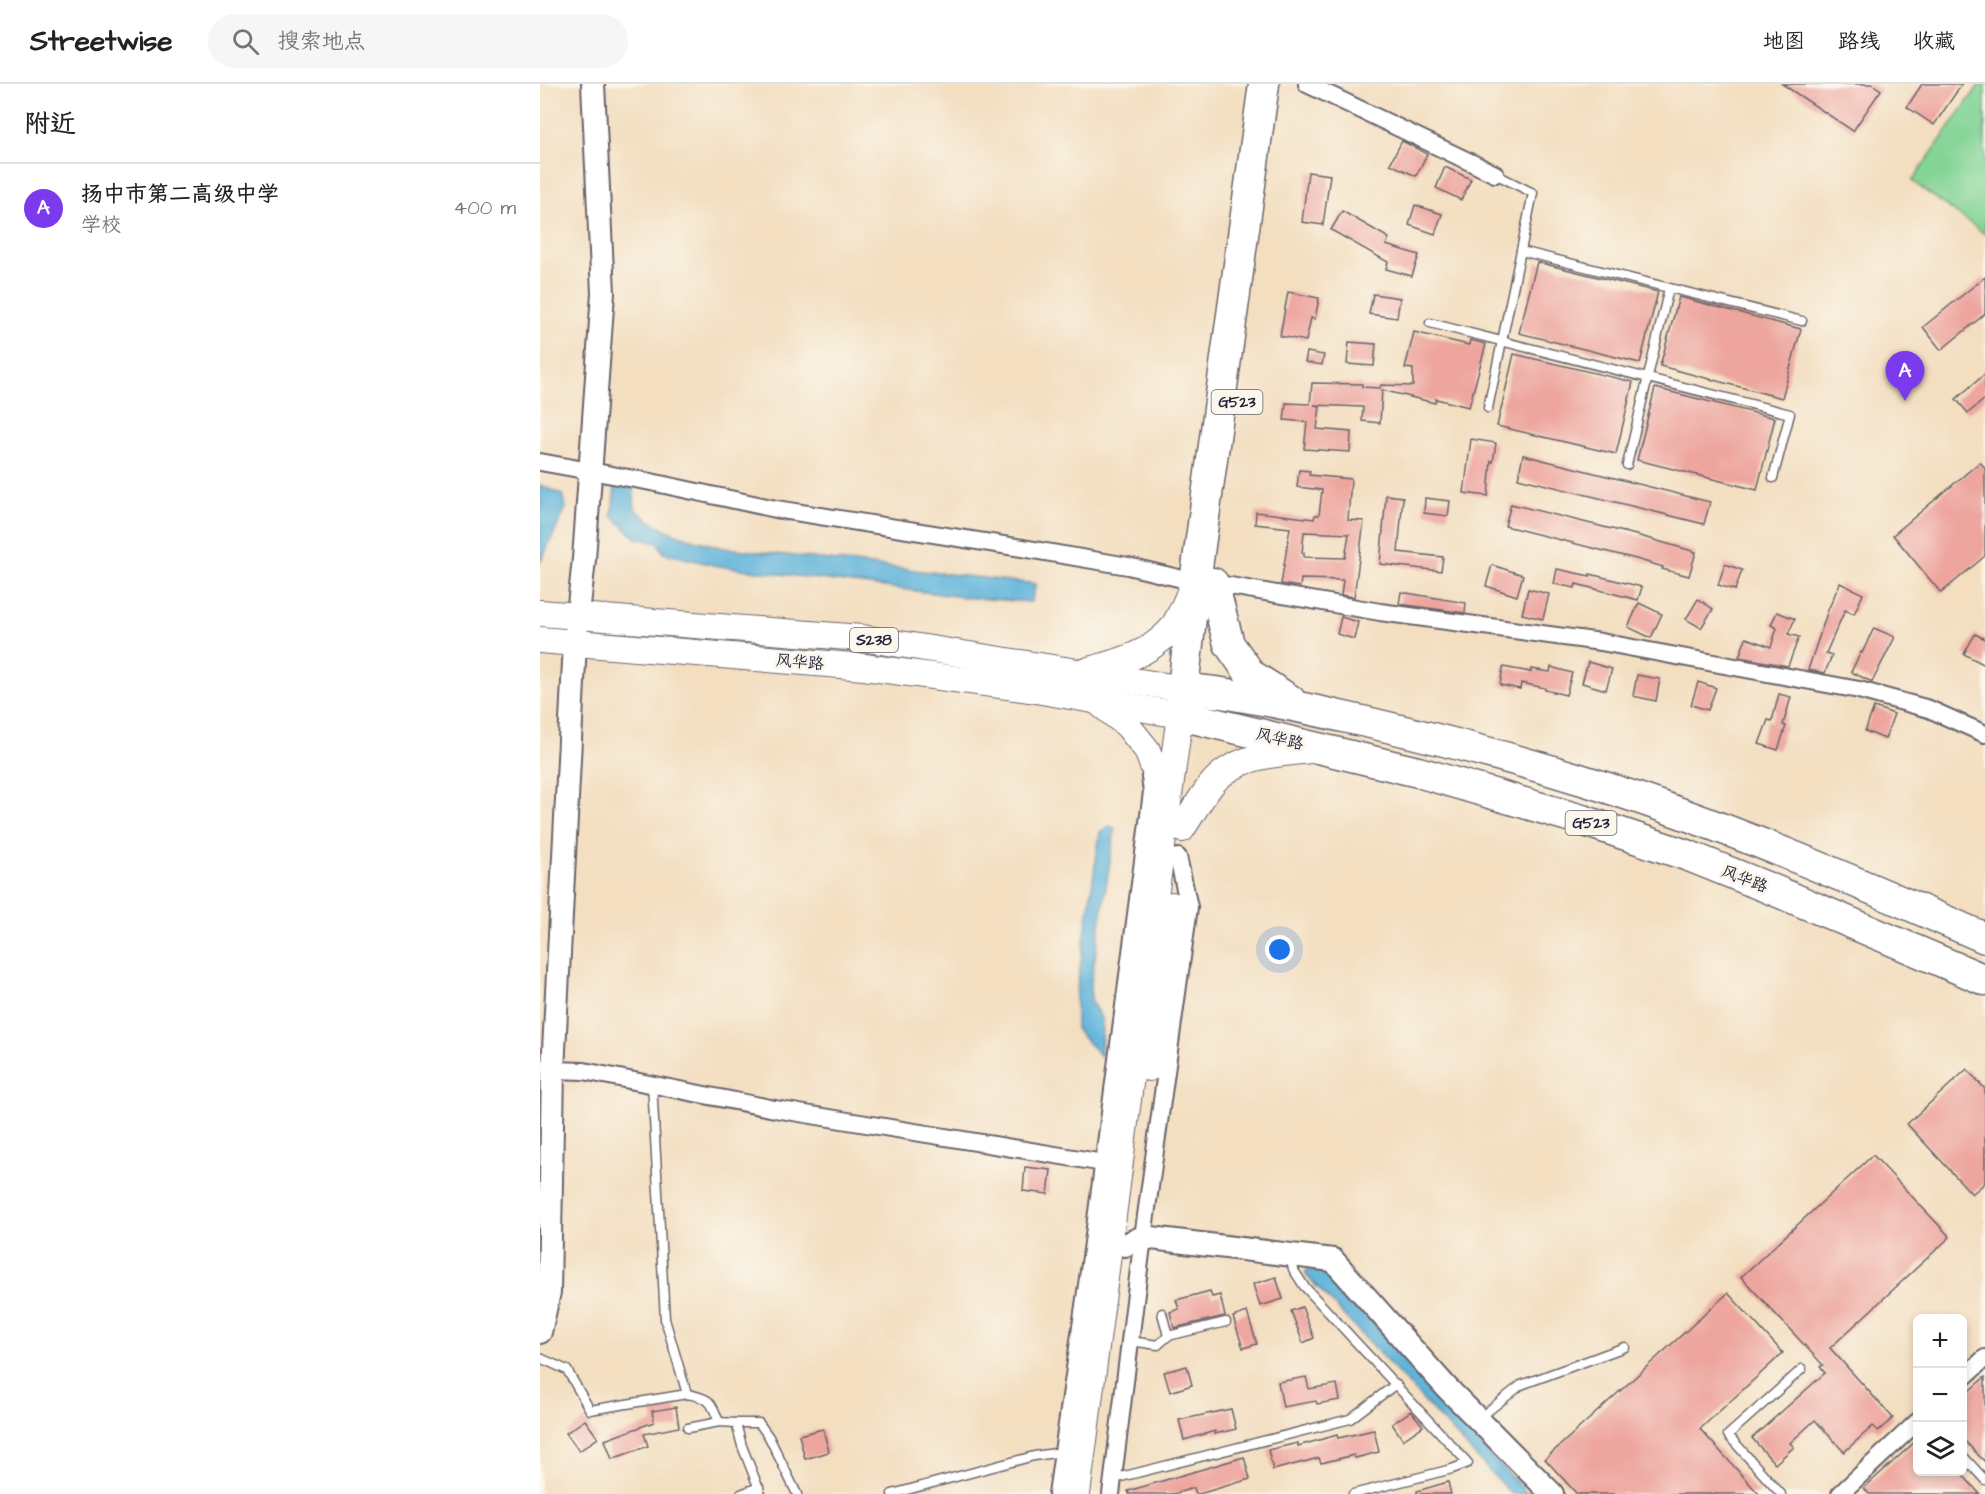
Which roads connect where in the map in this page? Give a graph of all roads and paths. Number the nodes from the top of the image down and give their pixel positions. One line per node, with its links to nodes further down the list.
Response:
1 (593, 84): 15 (street)
2 (1264, 84): 17 (highway, G523)
3 (1280, 84): 17 (highway, G523)
4 (1307, 84): 5 (street)
5 (1495, 174): 6 (lane)
6 (1521, 251): 7 (lane); 10 (lane)
7 (1669, 288): 8 (lane); 11 (lane)
8 (1802, 321)
9 (1430, 323): 10 (lane)
10 (1502, 341): 11 (lane); 12 (lane)
11 (1648, 378): 14 (lane); 16 (lane)
12 (1488, 408)
13 (540, 462): 15 (street)
14 (1627, 465)
15 (590, 471): 17 (street); 18 (street)
16 (1773, 477)
17 (1204, 582): 20 (main road); 22 (highway, G523); 23 (highway); 24 (street)
18 (560, 614): 19 (street); 20 (main road, 风华路 / S238)
19 (559, 642): 21 (main road, 风华路 / S238); 31 (street)
20 (1077, 672): 22 (main road, 风华路 / S238)
21 (1095, 700): 22 (main road, 风华路 / S238); 26 (main road)
22 (1191, 703): 23 (highway, 风华路 / G523); 25 (highway, 风华路 / G523); 27 (main road); 28 (main road)
23 (1300, 707): 29 (highway, 风华路 / G523)
24 (1985, 734)
25 (1322, 748): 28 (main road); 30 (highway, 风华路 / G523)
26 (1147, 750): 27 (main road); 33 (street)
27 (1168, 805): 34 (main road)
28 (1182, 829): 34 (main road)
29 (1985, 938)
30 (1985, 980)
31 (553, 1070): 32 (street); 38 (street)
32 (652, 1083): 33 (street); 47 (lane)
33 (1104, 1163): 34 (street)
34 (1118, 1242): 35 (street); 40 (street); 53 (street); 57 (main road)
35 (1289, 1253): 46 (lane); 48 (street)
36 (1162, 1313): 39 (lane)
37 (1226, 1322): 39 (lane)
38 (540, 1332)
39 (1168, 1336): 40 (lane)
40 (1130, 1341): 57 (street)
41 (1624, 1347): 48 (lane)
42 (540, 1358): 47 (lane)
43 (1985, 1358): 45 (street)
44 (1802, 1369): 63 (lane)
45 (1967, 1374)
46 (1396, 1384): 57 (lane); 61 (lane)
47 (687, 1395): 49 (lane)
48 (1478, 1419): 62 (street)
49 (719, 1422): 51 (lane); 52 (lane)
50 (1916, 1422): 64 (street)
51 (736, 1423): 56 (lane); 59 (lane)
52 (688, 1428)
53 (1062, 1452): 57 (street); 60 (lane)
54 (1967, 1460): 55 (lane)
55 (1985, 1480)
56 (760, 1491): 58 (lane)
57 (1085, 1491)
58 (741, 1494)
59 (797, 1494)
60 (892, 1494)
61 (1353, 1494)
62 (1552, 1494)
63 (1781, 1494)
64 (1840, 1494)

